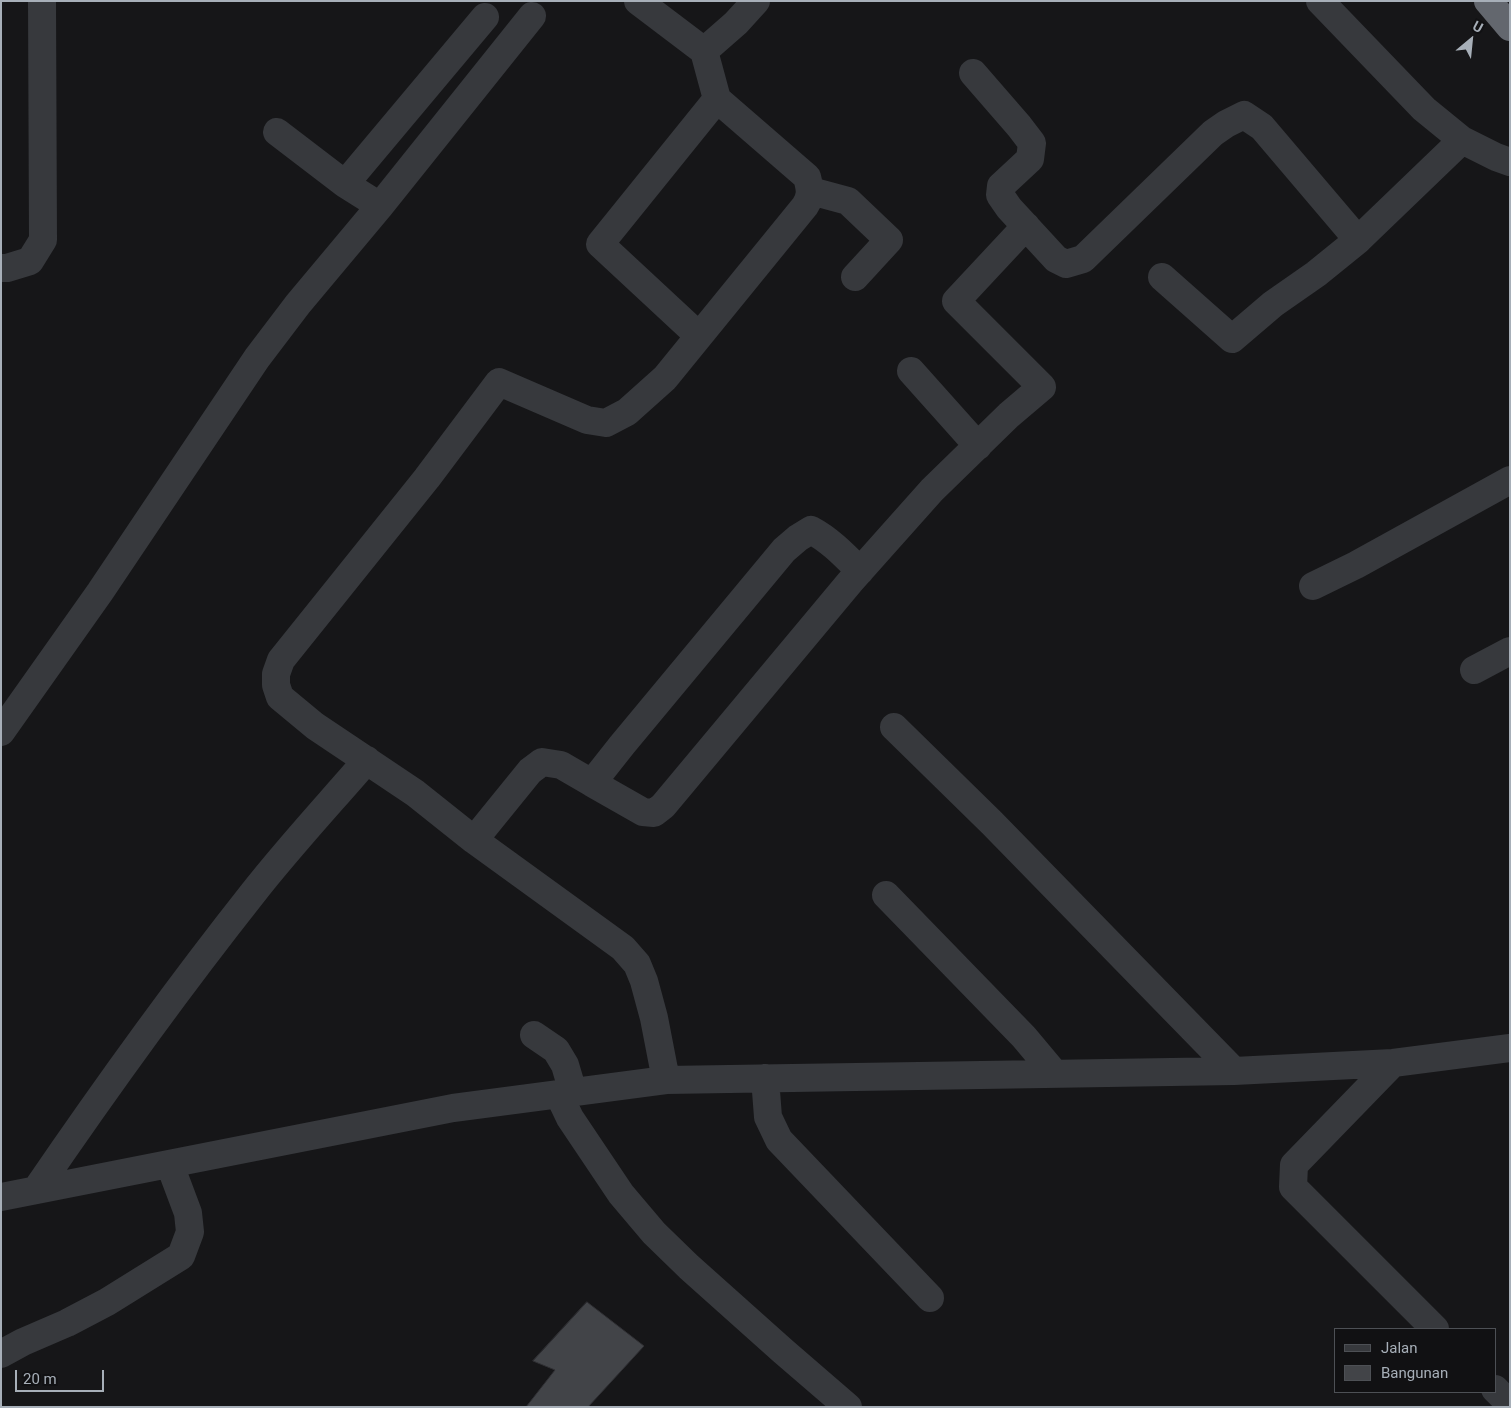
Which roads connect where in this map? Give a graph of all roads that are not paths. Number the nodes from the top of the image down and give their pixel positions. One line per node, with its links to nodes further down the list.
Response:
1 (42, 1): 20 (street)
2 (638, 1): 9 (street)
3 (756, 1): 9 (street)
4 (1320, 1): 13 (street)
5 (1488, 1): 8 (highway)
6 (532, 16): 17 (street)
7 (485, 17): 15 (street)
8 (1510, 27)
9 (704, 51): 11 (street)
10 (973, 73): 18 (street)
11 (717, 99): 16 (street); 23 (street)
12 (277, 132): 15 (street)
13 (1462, 140): 14 (street); 19 (street)
14 (1510, 162)
15 (345, 184): 17 (street)
16 (811, 191): 21 (street); 23 (street)
17 (380, 206): 32 (street)
18 (1026, 226): 19 (street); 25 (street)
19 (1358, 240): 22 (street)
20 (1, 268)
21 (856, 277)
22 (1162, 277)
23 (699, 336): 33 (street)
24 (911, 370): 25 (street)
25 (978, 446): 27 (street)
26 (1510, 480): 28 (street)
27 (860, 571): 34 (street); 34 (street)
28 (1313, 586)
29 (1510, 650): 30 (street)
30 (1474, 670)
31 (894, 727): 40 (street)
32 (1, 732)
33 (367, 760): 35 (street); 46 (street)
34 (592, 782): 35 (street)
35 (474, 840): 43 (street)
36 (886, 895): 41 (street)
37 (534, 1035): 44 (street)
38 (1510, 1048): 39 (street)
39 (1393, 1063): 40 (street); 49 (street)
40 (1234, 1071): 41 (street)
41 (1055, 1074): 42 (street)
42 (765, 1078): 43 (street); 48 (street)
43 (666, 1080): 44 (street)
44 (566, 1094): 45 (street); 53 (street)
45 (170, 1165): 46 (street); 50 (street)
46 (36, 1190): 47 (street)
47 (1, 1197)
48 (930, 1298)
49 (1434, 1328)
50 (1, 1354)
51 (1496, 1390): 52 (street)
52 (1510, 1404)
53 (848, 1407)

